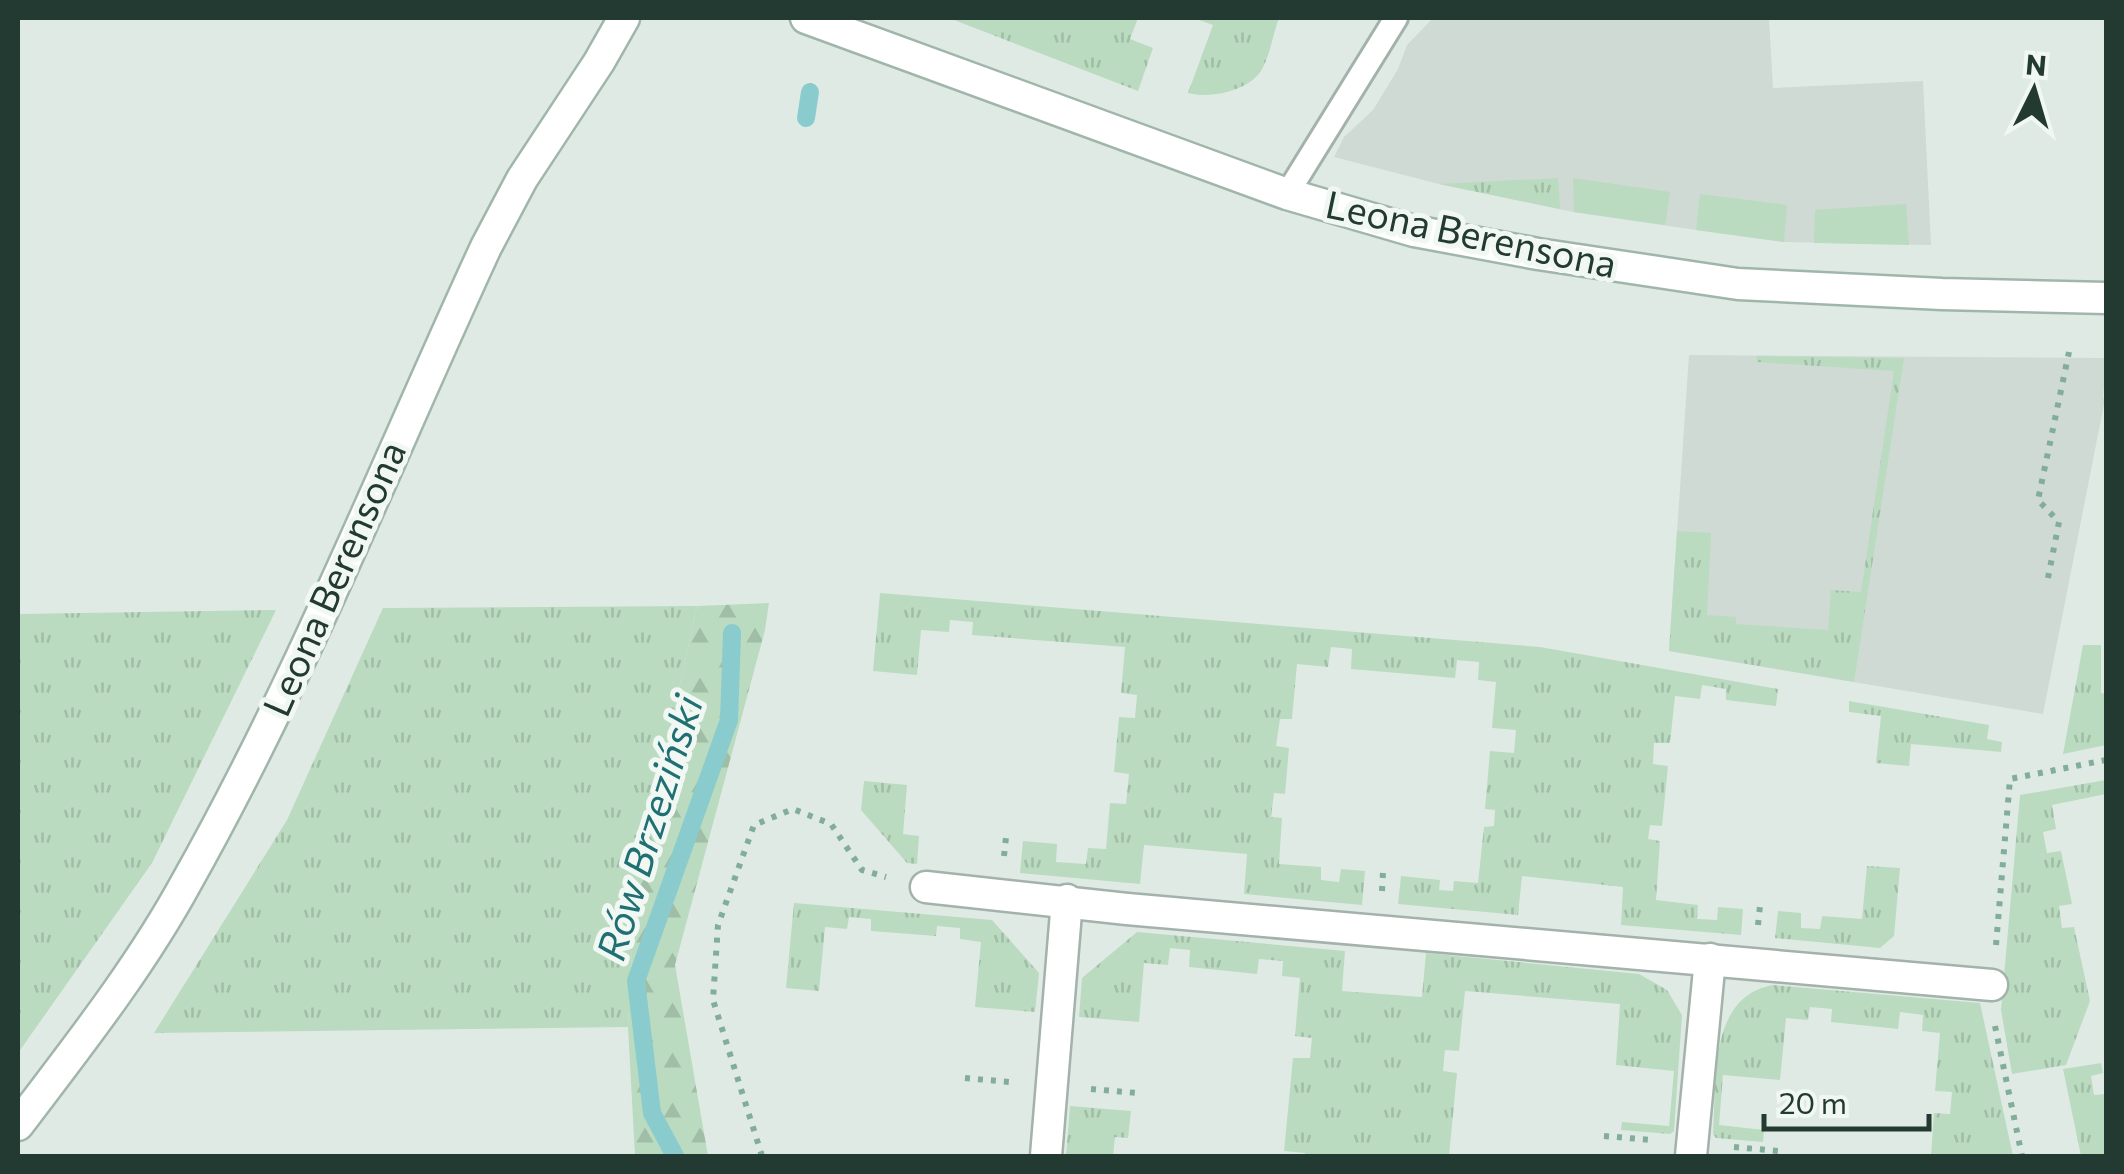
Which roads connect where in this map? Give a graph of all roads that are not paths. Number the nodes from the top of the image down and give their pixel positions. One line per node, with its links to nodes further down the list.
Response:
1 (624, 18): 10 (street, Leona Berensona)
2 (806, 18): 4 (street, Leona Berensona)
3 (1396, 18): 4 (lane)
4 (1286, 194): 5 (street, Leona Berensona)
5 (2106, 298)
6 (926, 887): 7 (street)
7 (1067, 900): 8 (street); 11 (street)
8 (1710, 959): 9 (street); 12 (street)
9 (1992, 985)
10 (18, 1125)
11 (1046, 1156)
12 (1691, 1156)

